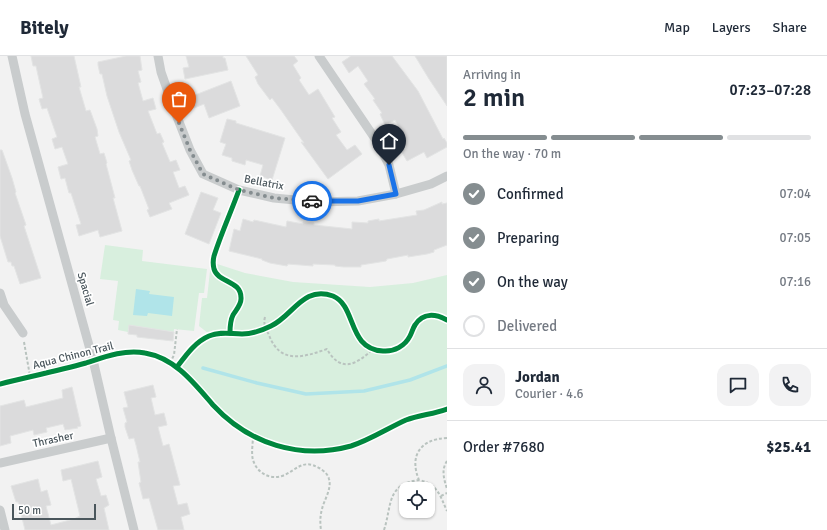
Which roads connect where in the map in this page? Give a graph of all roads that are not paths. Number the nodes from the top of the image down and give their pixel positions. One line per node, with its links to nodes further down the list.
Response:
1 (12, 56): 8 (street, Spacial)
2 (158, 56): 5 (street, Bellatrix)
3 (320, 56): 5 (street)
4 (447, 176): 5 (street, Bellatrix)
5 (396, 194)
6 (0, 293): 7 (street)
7 (23, 333)
8 (111, 438): 9 (street, Thrasher); 12 (street, Spacial)
9 (0, 462)
10 (0, 510): 11 (street)
11 (5, 530)
12 (134, 530)

